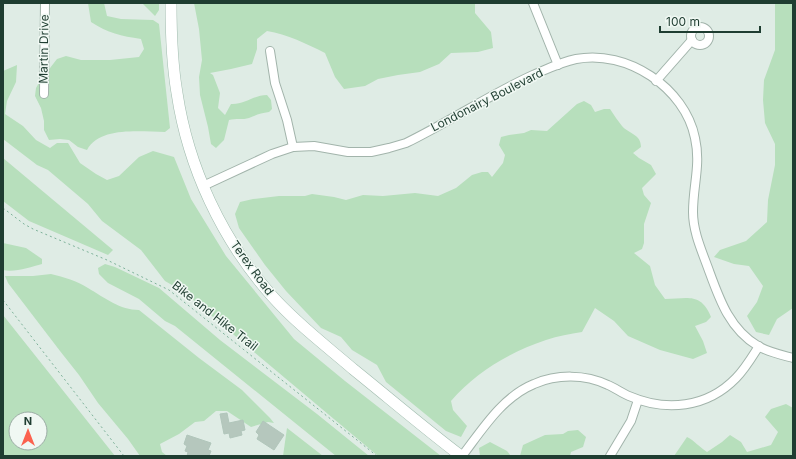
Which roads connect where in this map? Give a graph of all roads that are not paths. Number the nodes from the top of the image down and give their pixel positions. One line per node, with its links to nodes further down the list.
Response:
1 (45, 3): 8 (street, Martin Drive)
2 (171, 3): 10 (main road, Terex Road)
3 (533, 3): 6 (street)
4 (692, 40): 7 (street)
5 (270, 51): 9 (street)
6 (558, 65): 7 (street, Londonairy Boulevard); 9 (street, Londonairy Boulevard)
7 (656, 81): 11 (street, Londonairy Boulevard)
8 (44, 94)
9 (293, 147): 10 (street, Londonairy Boulevard)
10 (203, 186): 14 (main road, Terex Road)
11 (759, 346): 12 (street, Londonairy Boulevard); 13 (street)
12 (793, 358)
13 (638, 400): 14 (street); 15 (street)
14 (461, 456)
15 (610, 456)

